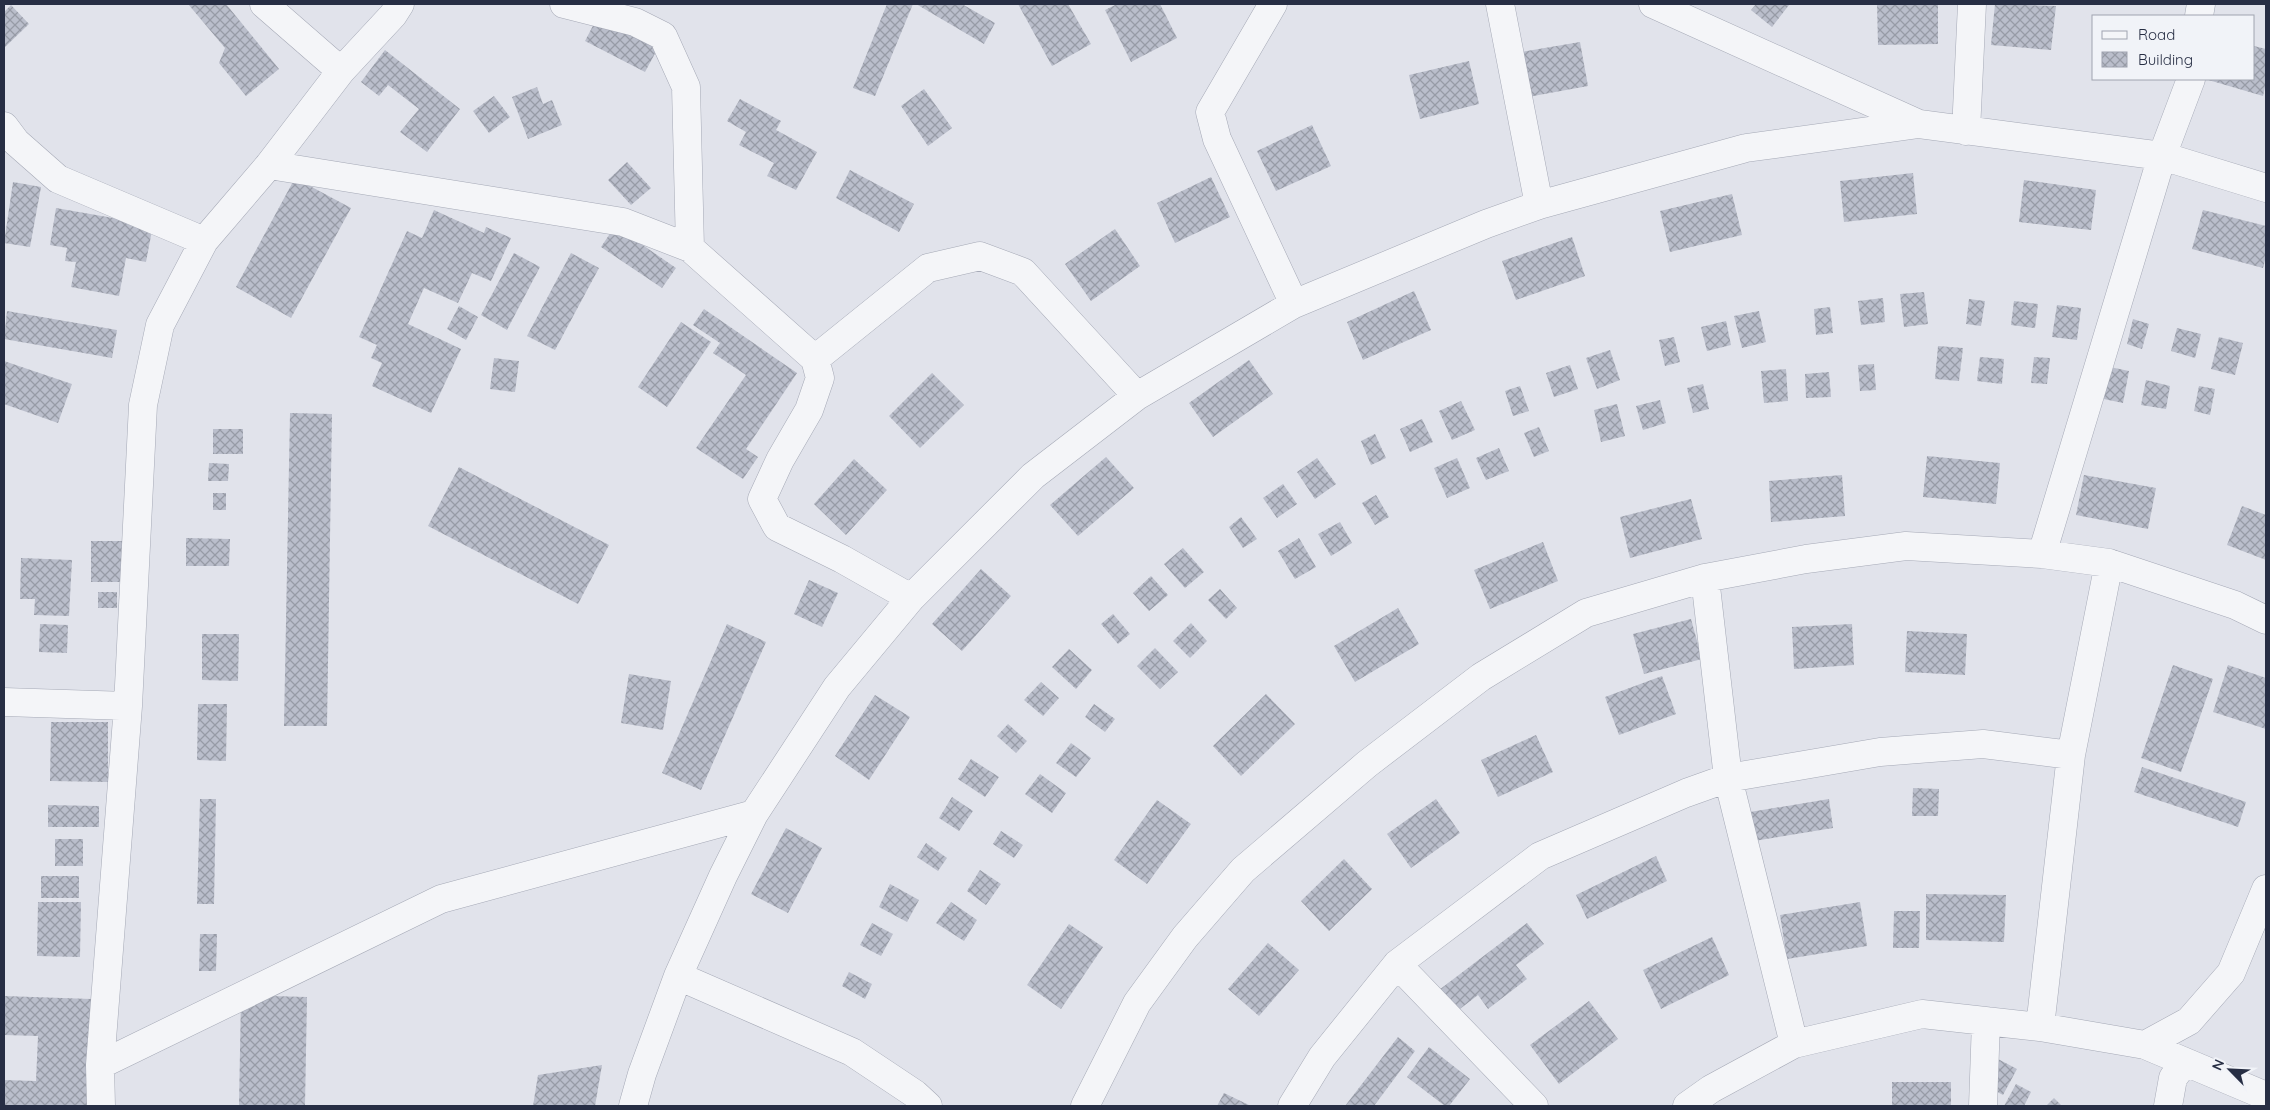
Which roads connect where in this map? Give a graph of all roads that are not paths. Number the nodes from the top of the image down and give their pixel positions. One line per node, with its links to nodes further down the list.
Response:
1 (264, 4): 8 (street)
2 (400, 4): 8 (street)
3 (564, 4): 18 (street)
4 (1273, 4): 19 (street)
5 (1500, 4): 16 (street)
6 (1653, 4): 10 (street)
7 (1972, 4): 12 (street)
8 (341, 71): 14 (street)
9 (2191, 80): 13 (street)
10 (1919, 124): 12 (street); 16 (street)
11 (4, 126): 17 (street)
12 (1966, 131): 13 (street)
13 (2162, 156): 15 (street); 22 (street)
14 (268, 165): 17 (street); 18 (street)
15 (2266, 188)
16 (1540, 205): 19 (street)
17 (204, 241): 28 (street)
18 (690, 248): 20 (street)
19 (1294, 304): 21 (street)
20 (815, 359): 21 (street); 25 (street)
21 (1137, 396): 25 (street)
22 (2042, 554): 23 (street); 24 (street)
23 (2109, 563): 26 (street); 29 (street)
24 (1704, 578): 30 (street); 45 (street)
25 (911, 598): 31 (street)
26 (2266, 620)
27 (4, 702): 28 (street)
28 (128, 706): 40 (street)
29 (2071, 755): 30 (street); 36 (street)
30 (1728, 778): 33 (street); 37 (street)
31 (754, 814): 34 (street); 40 (street)
32 (2266, 889): 38 (street)
33 (1397, 964): 46 (street); 47 (street)
34 (678, 976): 43 (street); 44 (street)
35 (1986, 1021): 36 (street); 37 (street); 49 (street)
36 (2040, 1027): 38 (street)
37 (1794, 1044): 48 (street)
38 (2145, 1045): 39 (street)
39 (2185, 1062): 41 (street); 50 (street)
40 (100, 1065): 42 (street)
41 (2266, 1096)
42 (101, 1106)
43 (633, 1106)
44 (928, 1106)
45 (1085, 1106)
46 (1292, 1106)
47 (1534, 1106)
48 (1687, 1106)
49 (1983, 1106)
50 (2168, 1106)

